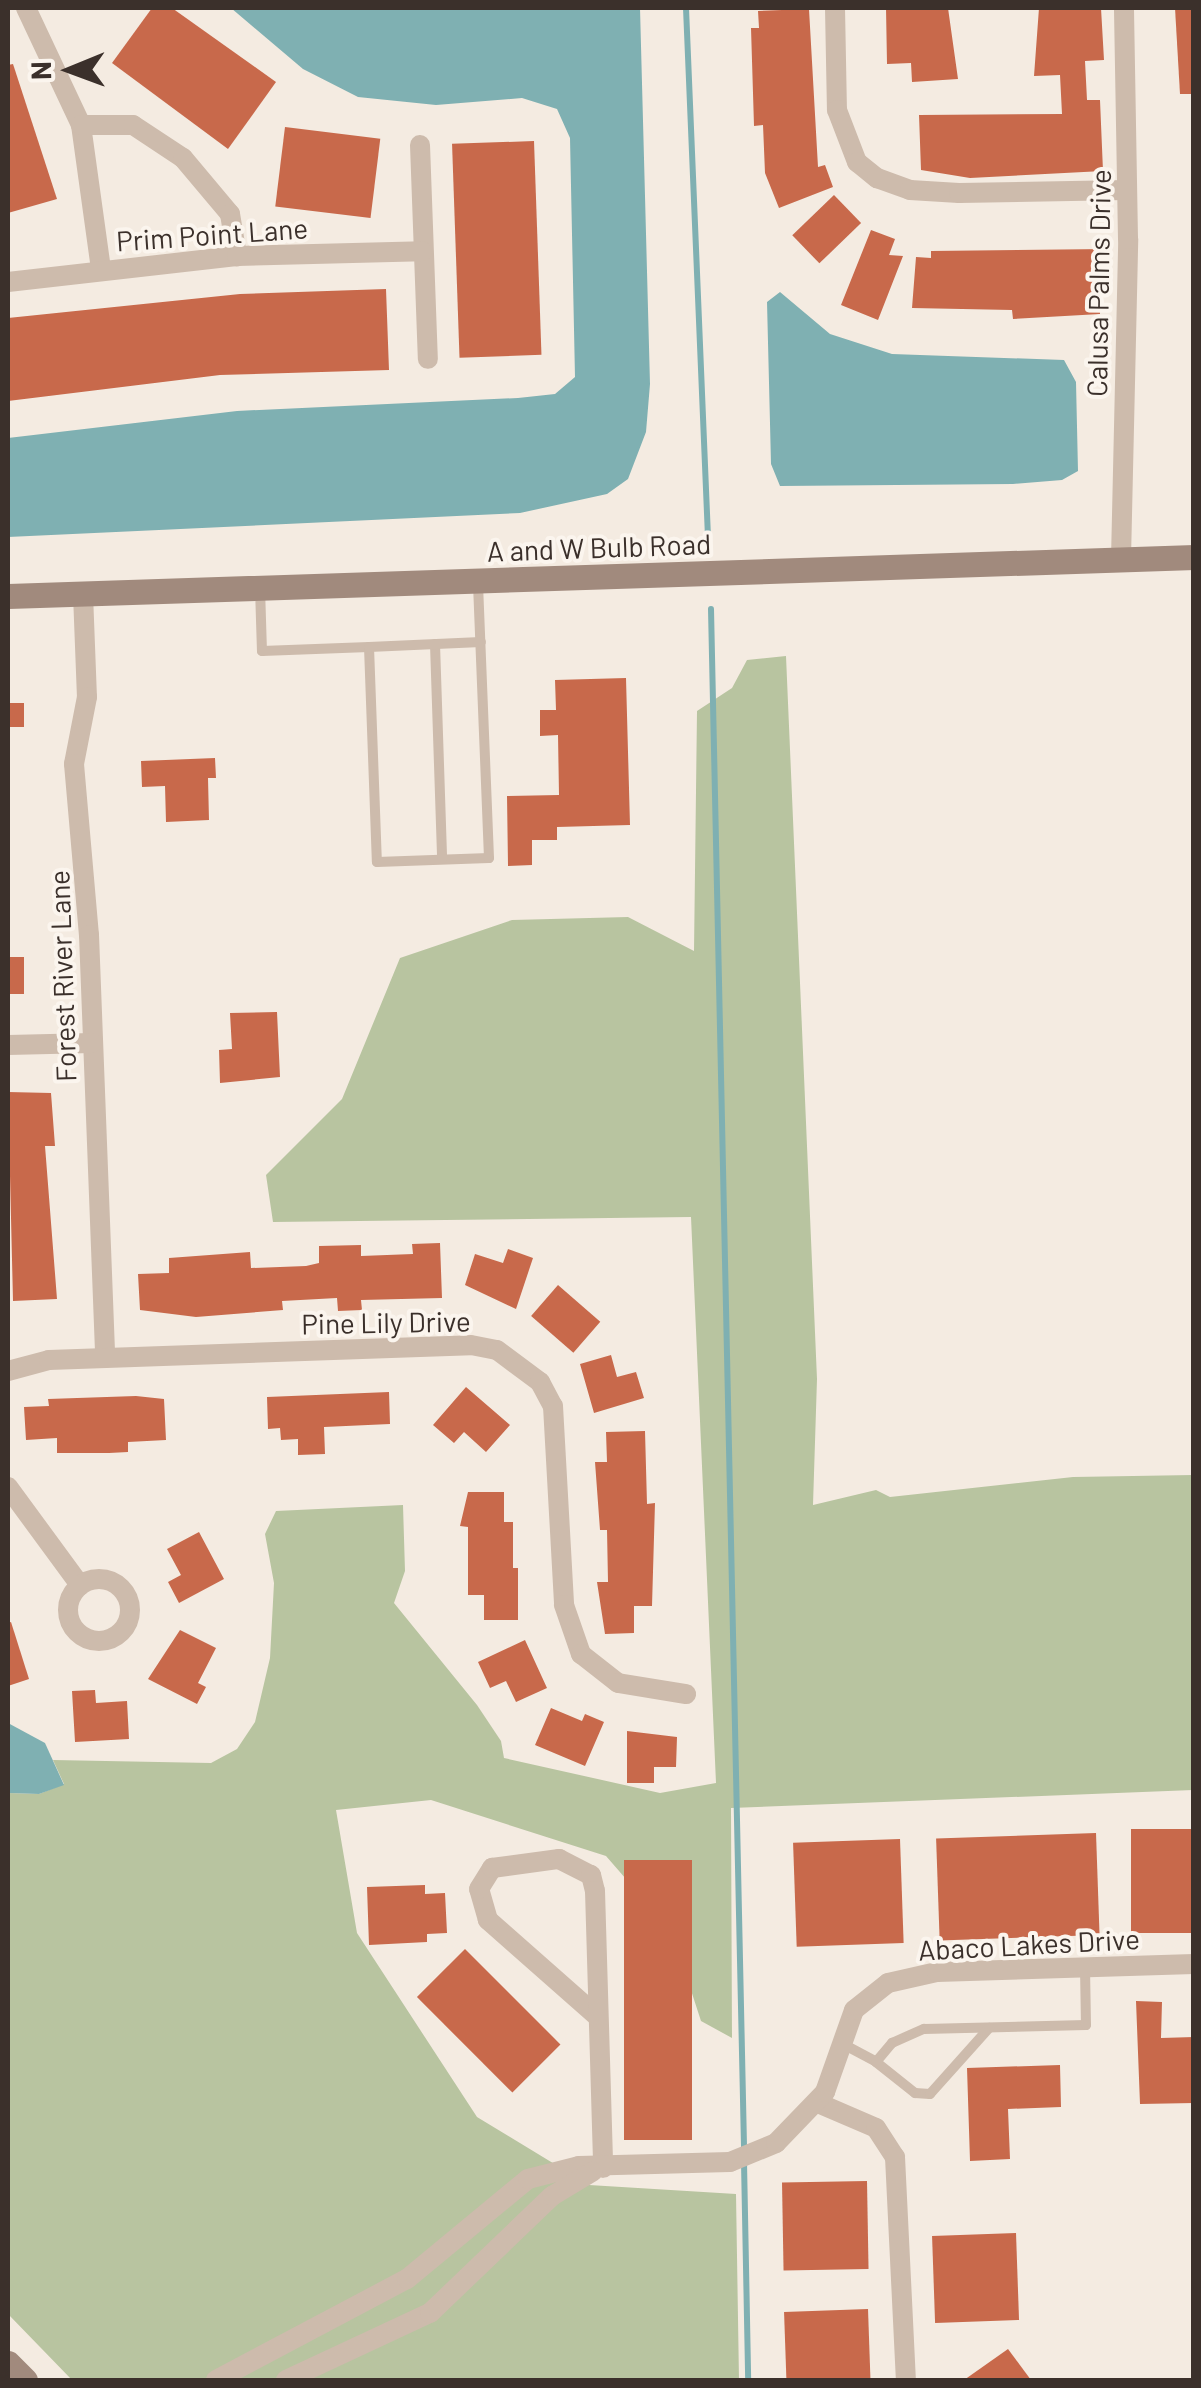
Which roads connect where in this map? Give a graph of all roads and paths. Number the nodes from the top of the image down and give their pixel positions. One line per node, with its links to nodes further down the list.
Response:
1 (26, 8): 4 (street)
2 (835, 8): 6 (street)
3 (1124, 8): 6 (street, Calusa Palms Drive)
4 (81, 125): 8 (street); 9 (street)
5 (420, 144): 7 (street)
6 (1127, 190): 13 (street, Calusa Palms Drive)
7 (422, 251): 8 (street, Prim Point Lane); 11 (street)
8 (237, 256): 9 (street, Prim Point Lane)
9 (101, 270): 10 (street, Prim Point Lane)
10 (8, 282)
11 (428, 359)
12 (1194, 557): 13 (street, A and W Bulb Road)
13 (1121, 559): 14 (street, A and W Bulb Road)
14 (478, 582): 15 (street, A and W Bulb Road); 18 (lane)
15 (260, 588): 16 (street, A and W Bulb Road); 20 (lane)
16 (83, 594): 17 (street, A and W Bulb Road); 22 (street, Forest River Lane)
17 (8, 596)
18 (481, 642): 19 (lane); 21 (lane)
19 (436, 644): 20 (lane); 21 (lane)
20 (369, 646): 21 (lane)
21 (442, 858)
22 (92, 1043): 23 (street); 24 (street, Forest River Lane)
23 (8, 1045)
24 (105, 1358): 25 (street, Pine Lily Drive); 28 (street, Pine Lily Drive)
25 (8, 1371)
26 (8, 1486): 27 (street)
27 (80, 1585)
28 (686, 1694)
29 (1194, 1964): 30 (street, Abaco Lakes Drive)
30 (1085, 1968): 32 (lane); 33 (street, Abaco Lakes Drive)
31 (598, 2018): 31 (street); 36 (street)
32 (989, 2028): 34 (lane); 34 (lane)
33 (840, 2043): 34 (lane); 35 (street, Abaco Lakes Drive)
34 (876, 2062)
35 (818, 2103): 36 (street, Abaco Lakes Drive); 41 (street)
36 (603, 2168): 39 (street, Abaco Lakes Drive); 40 (street, Abaco Lakes Drive)
37 (8, 2364): 38 (street)
38 (24, 2380)
39 (216, 2380)
40 (286, 2380)
41 (906, 2380)

